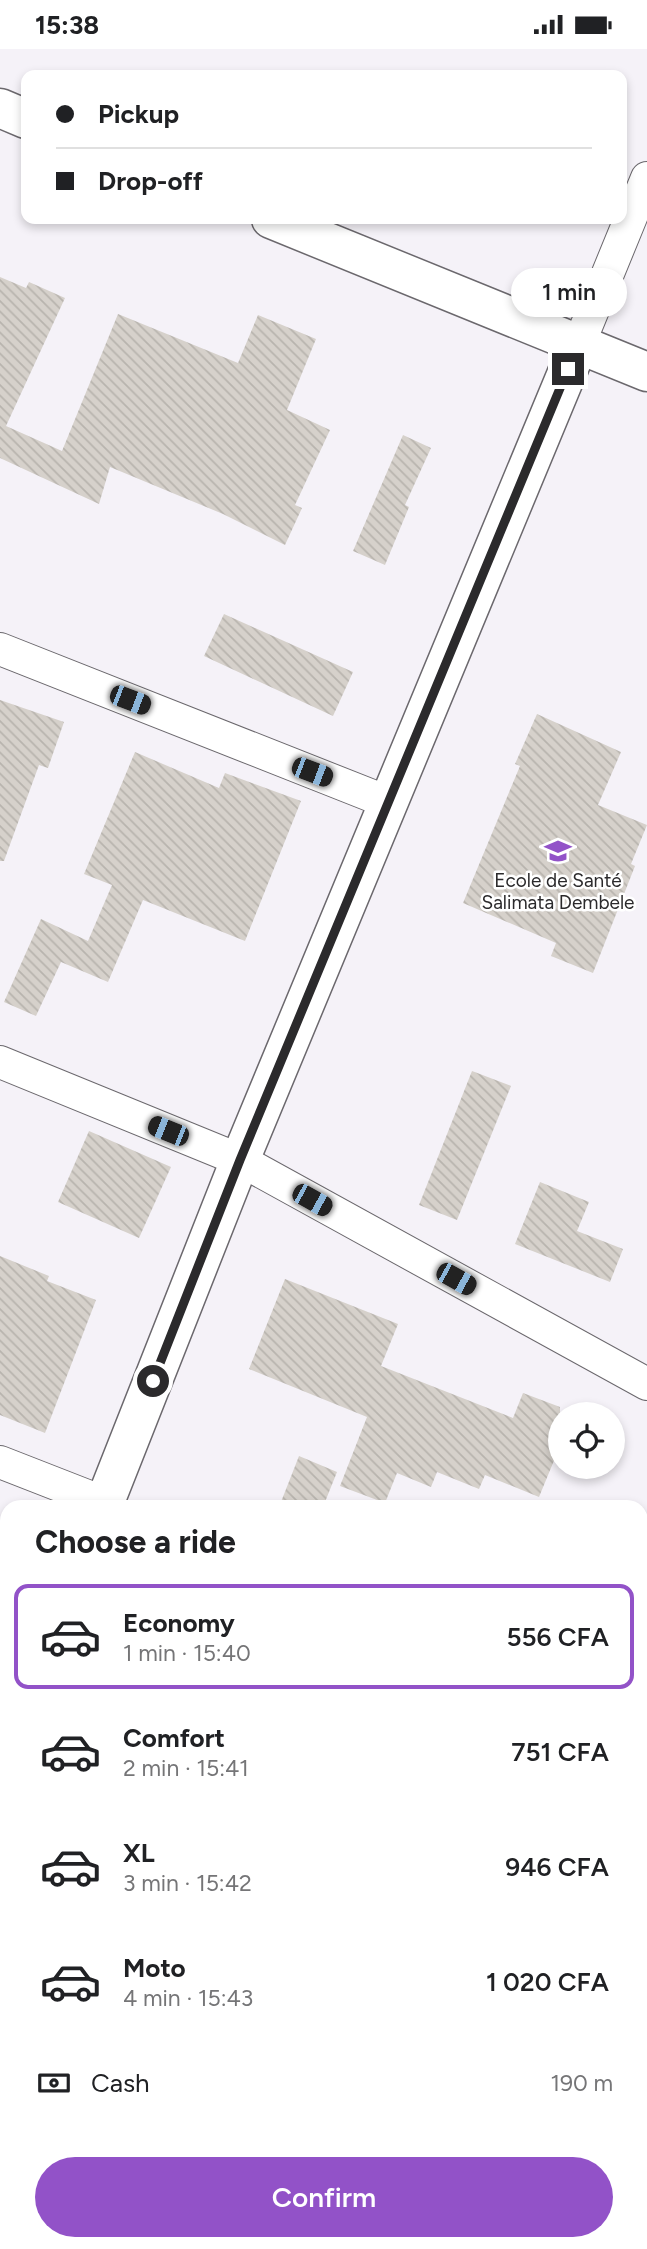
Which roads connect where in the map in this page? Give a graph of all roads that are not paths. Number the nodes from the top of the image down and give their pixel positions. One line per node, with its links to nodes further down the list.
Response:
1 (0, 109): 2 (street)
2 (21, 117)
3 (647, 178): 5 (street)
4 (283, 224): 5 (street)
5 (579, 344): 6 (street); 8 (street)
6 (647, 372)
7 (0, 649): 8 (street)
8 (390, 803): 10 (street)
9 (0, 1062): 10 (street)
10 (240, 1160): 11 (street); 14 (street)
11 (647, 1384)
12 (0, 1462): 13 (street)
13 (92, 1500)
14 (106, 1500)

